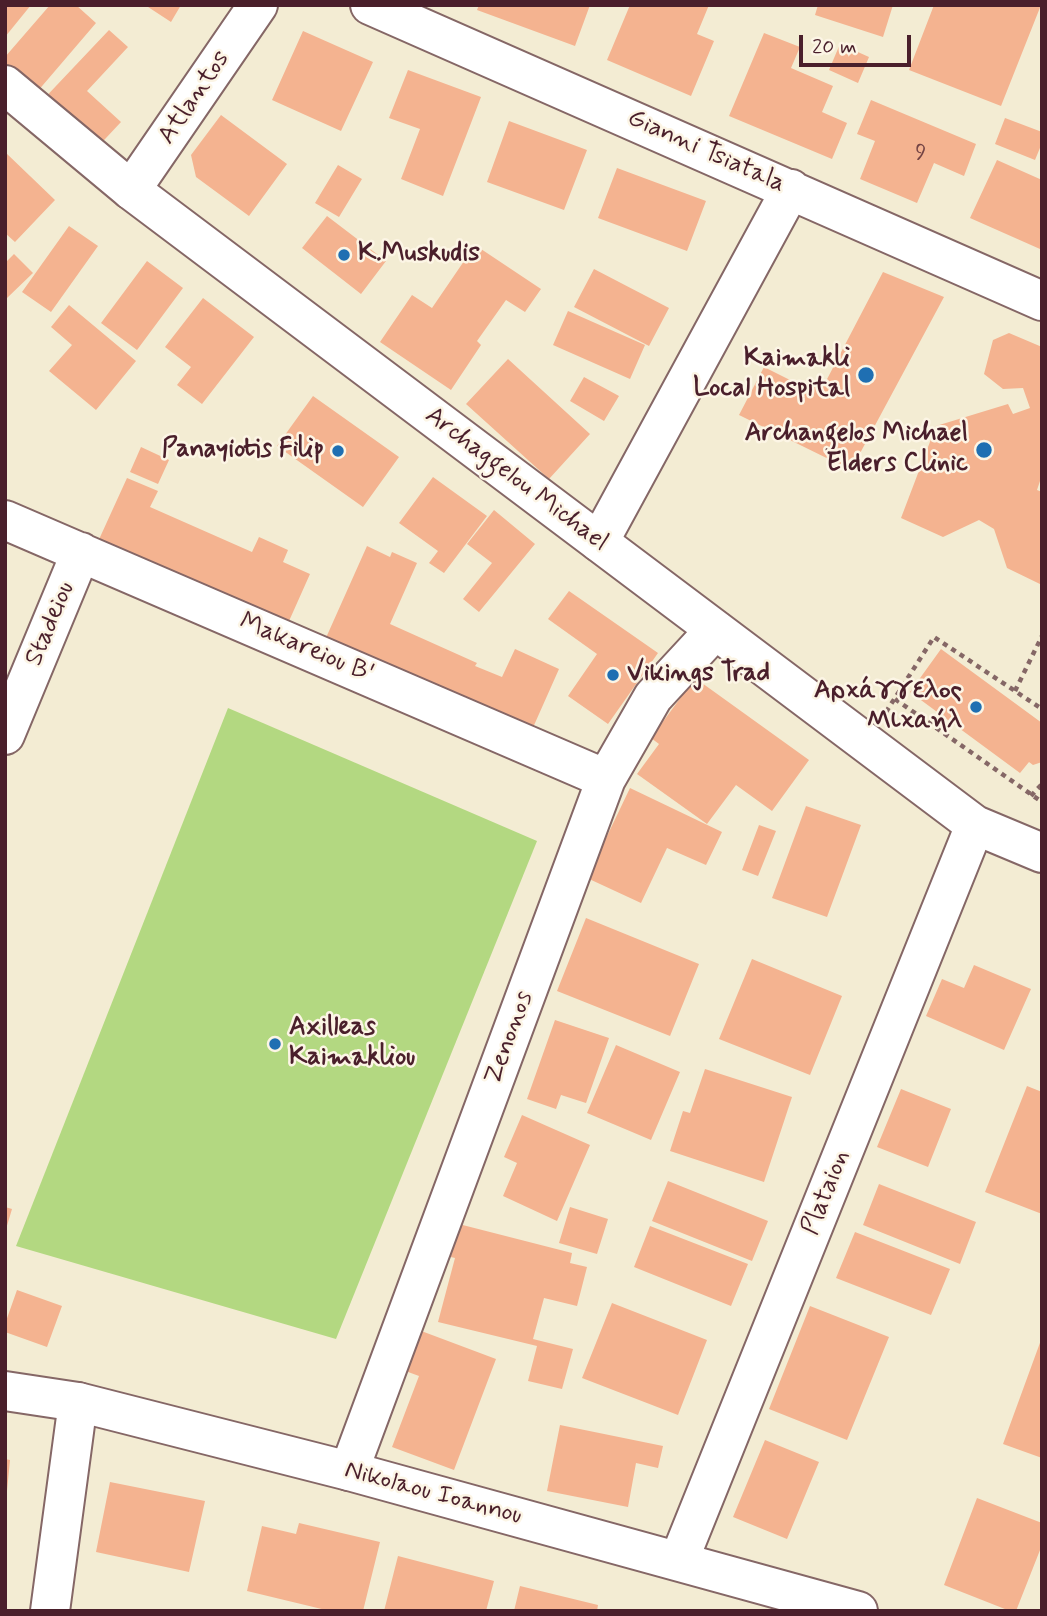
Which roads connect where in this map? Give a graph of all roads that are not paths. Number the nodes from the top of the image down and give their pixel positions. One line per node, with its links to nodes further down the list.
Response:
1 (258, 5): 5 (street, Atlantos)
2 (370, 5): 4 (street, Gianni Tsiatala)
3 (5, 85): 5 (street, Archaggelou Michael)
4 (791, 189): 6 (street, Gianni Tsiatala); 8 (street)
5 (131, 190): 8 (street, Archaggelou Michael)
6 (1042, 300)
7 (5, 520): 9 (street, Makareiou B')
8 (599, 542): 10 (street, Archaggelou Michael)
9 (81, 552): 11 (street, Stadeiou); 12 (street, Makareiou B')
10 (715, 630): 12 (street, Zenonos); 13 (street, Archaggelou Michael)
11 (5, 735)
12 (607, 779): 17 (street, Zenonos)
13 (975, 825): 14 (street, Archaggelou Michael); 18 (street, Plataion)
14 (1042, 853)
15 (5, 1391): 16 (street, Nikolaou Ioannou)
16 (78, 1402): 17 (street, Nikolaou Ioannou); 19 (street)
17 (349, 1471): 18 (street, Nikolaou Ioannou)
18 (679, 1560): 20 (street, Nikolaou Ioannou)
19 (50, 1611)
20 (858, 1611)

